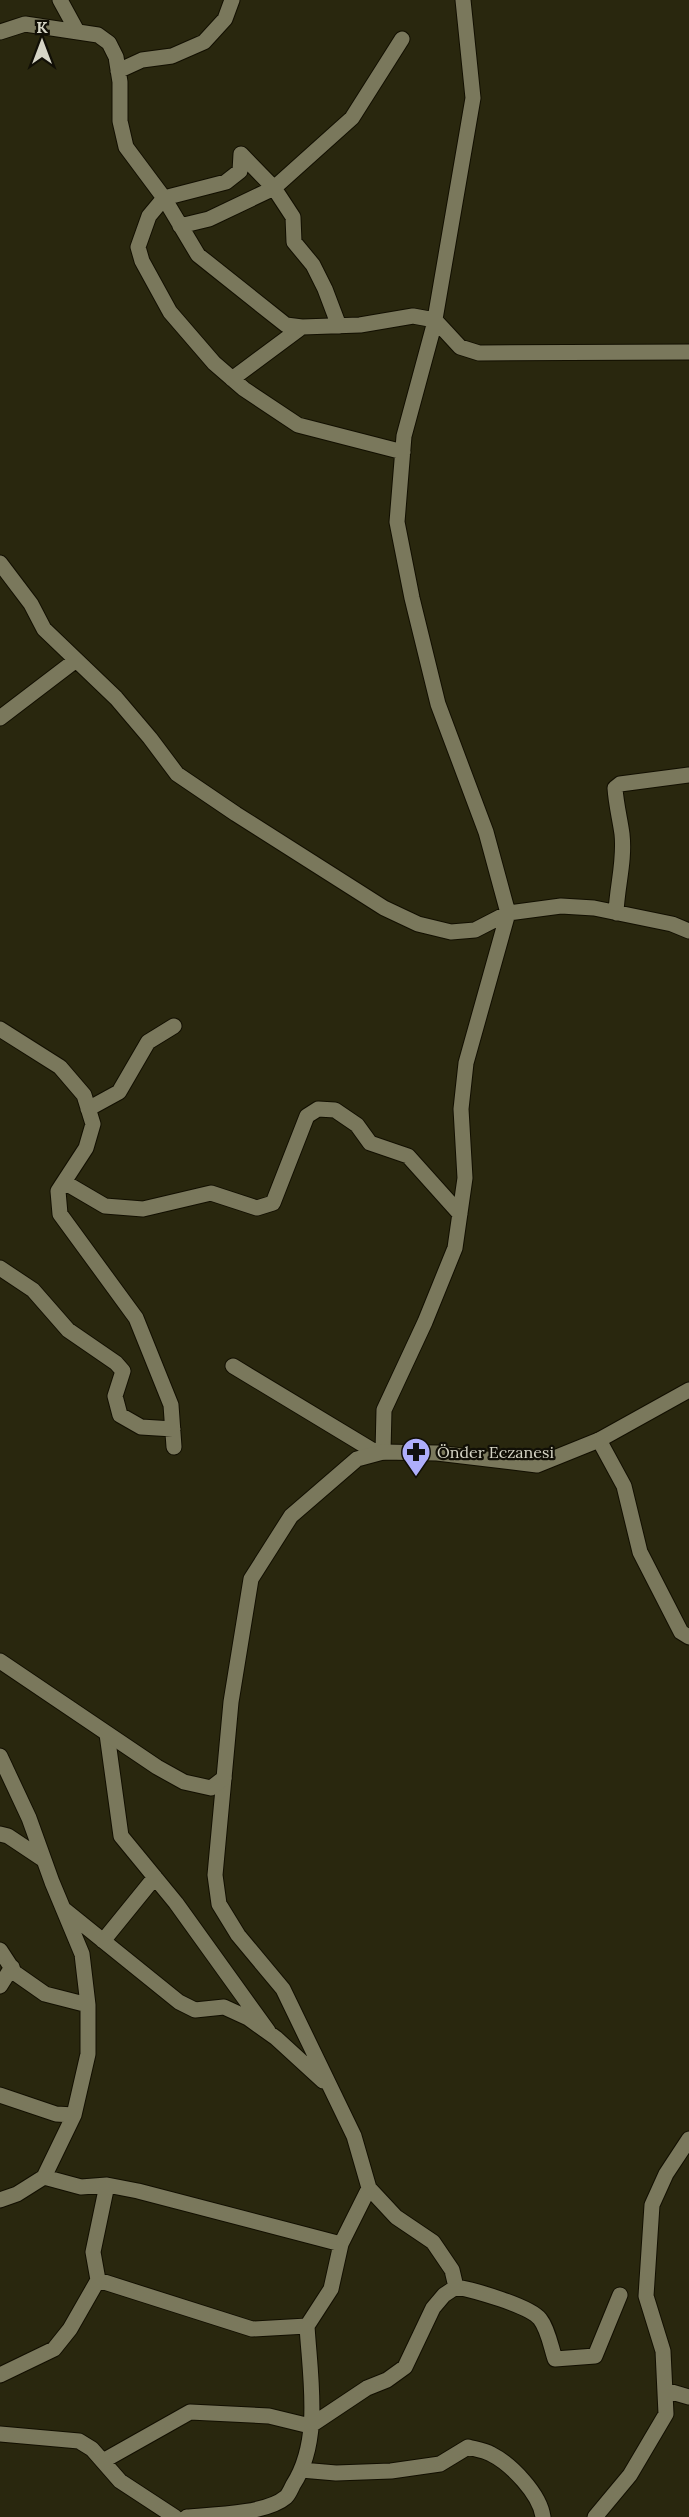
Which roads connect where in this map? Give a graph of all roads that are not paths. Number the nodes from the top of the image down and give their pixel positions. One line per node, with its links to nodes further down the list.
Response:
1 (60, 0): 4 (street)
2 (232, 0): 7 (street)
3 (463, 0): 11 (street)
4 (77, 31): 5 (street); 7 (street)
5 (0, 32)
6 (402, 39): 8 (street)
7 (118, 71): 9 (street)
8 (274, 188): 9 (street); 10 (street); 12 (street)
9 (164, 198): 10 (street); 15 (street)
10 (180, 226): 13 (street)
11 (435, 320): 12 (street); 14 (street); 16 (street)
12 (339, 326): 13 (street)
13 (302, 327): 15 (street)
14 (689, 352)
15 (232, 379): 16 (street)
16 (403, 452): 21 (street)
17 (0, 563): 18 (street)
18 (76, 660): 19 (street); 21 (street)
19 (0, 718)
20 (689, 775): 22 (street)
21 (508, 913): 22 (street); 28 (street)
22 (616, 913): 23 (street)
23 (689, 931)
24 (174, 1026): 26 (street)
25 (0, 1029): 26 (street)
26 (88, 1109): 27 (street)
27 (64, 1182): 28 (street); 32 (street)
28 (460, 1214): 35 (street)
29 (0, 1268): 32 (street)
30 (233, 1366): 35 (street)
31 (689, 1390): 33 (street)
32 (173, 1429): 34 (street)
33 (599, 1440): 35 (street); 36 (street)
34 (174, 1447)
35 (380, 1452): 40 (street)
36 (689, 1637)
37 (0, 1661): 38 (street)
38 (107, 1734): 40 (street); 43 (street)
39 (0, 1756): 42 (street)
40 (224, 1778): 51 (street)
41 (0, 1834): 42 (street)
42 (44, 1860): 44 (street)
43 (155, 1877): 45 (street); 50 (street)
44 (63, 1909): 45 (street); 49 (street)
45 (103, 1941): 50 (street)
46 (0, 1950): 47 (street)
47 (12, 1967): 48 (street); 49 (street)
48 (0, 1986)
49 (88, 2005): 53 (street)
50 (268, 2031): 51 (street)
51 (330, 2087): 57 (street)
52 (0, 2095): 53 (street)
53 (74, 2115): 55 (street)
54 (689, 2139): 65 (street)
55 (44, 2176): 56 (street); 58 (street)
56 (108, 2184): 59 (street); 60 (street)
57 (369, 2188): 59 (street); 61 (street)
58 (0, 2200)
59 (341, 2244): 63 (street)
60 (98, 2280): 63 (street); 64 (street)
61 (456, 2287): 62 (street); 67 (street)
62 (620, 2295)
63 (307, 2326): 67 (street)
64 (0, 2375)
65 (665, 2390): 66 (street); 74 (street)
66 (689, 2397)
67 (310, 2426): 69 (street); 70 (street)
68 (0, 2434): 69 (street)
69 (103, 2461): 71 (street)
70 (301, 2470): 72 (street); 73 (street)
71 (175, 2517)
72 (187, 2517)
73 (543, 2517)
74 (596, 2517)

